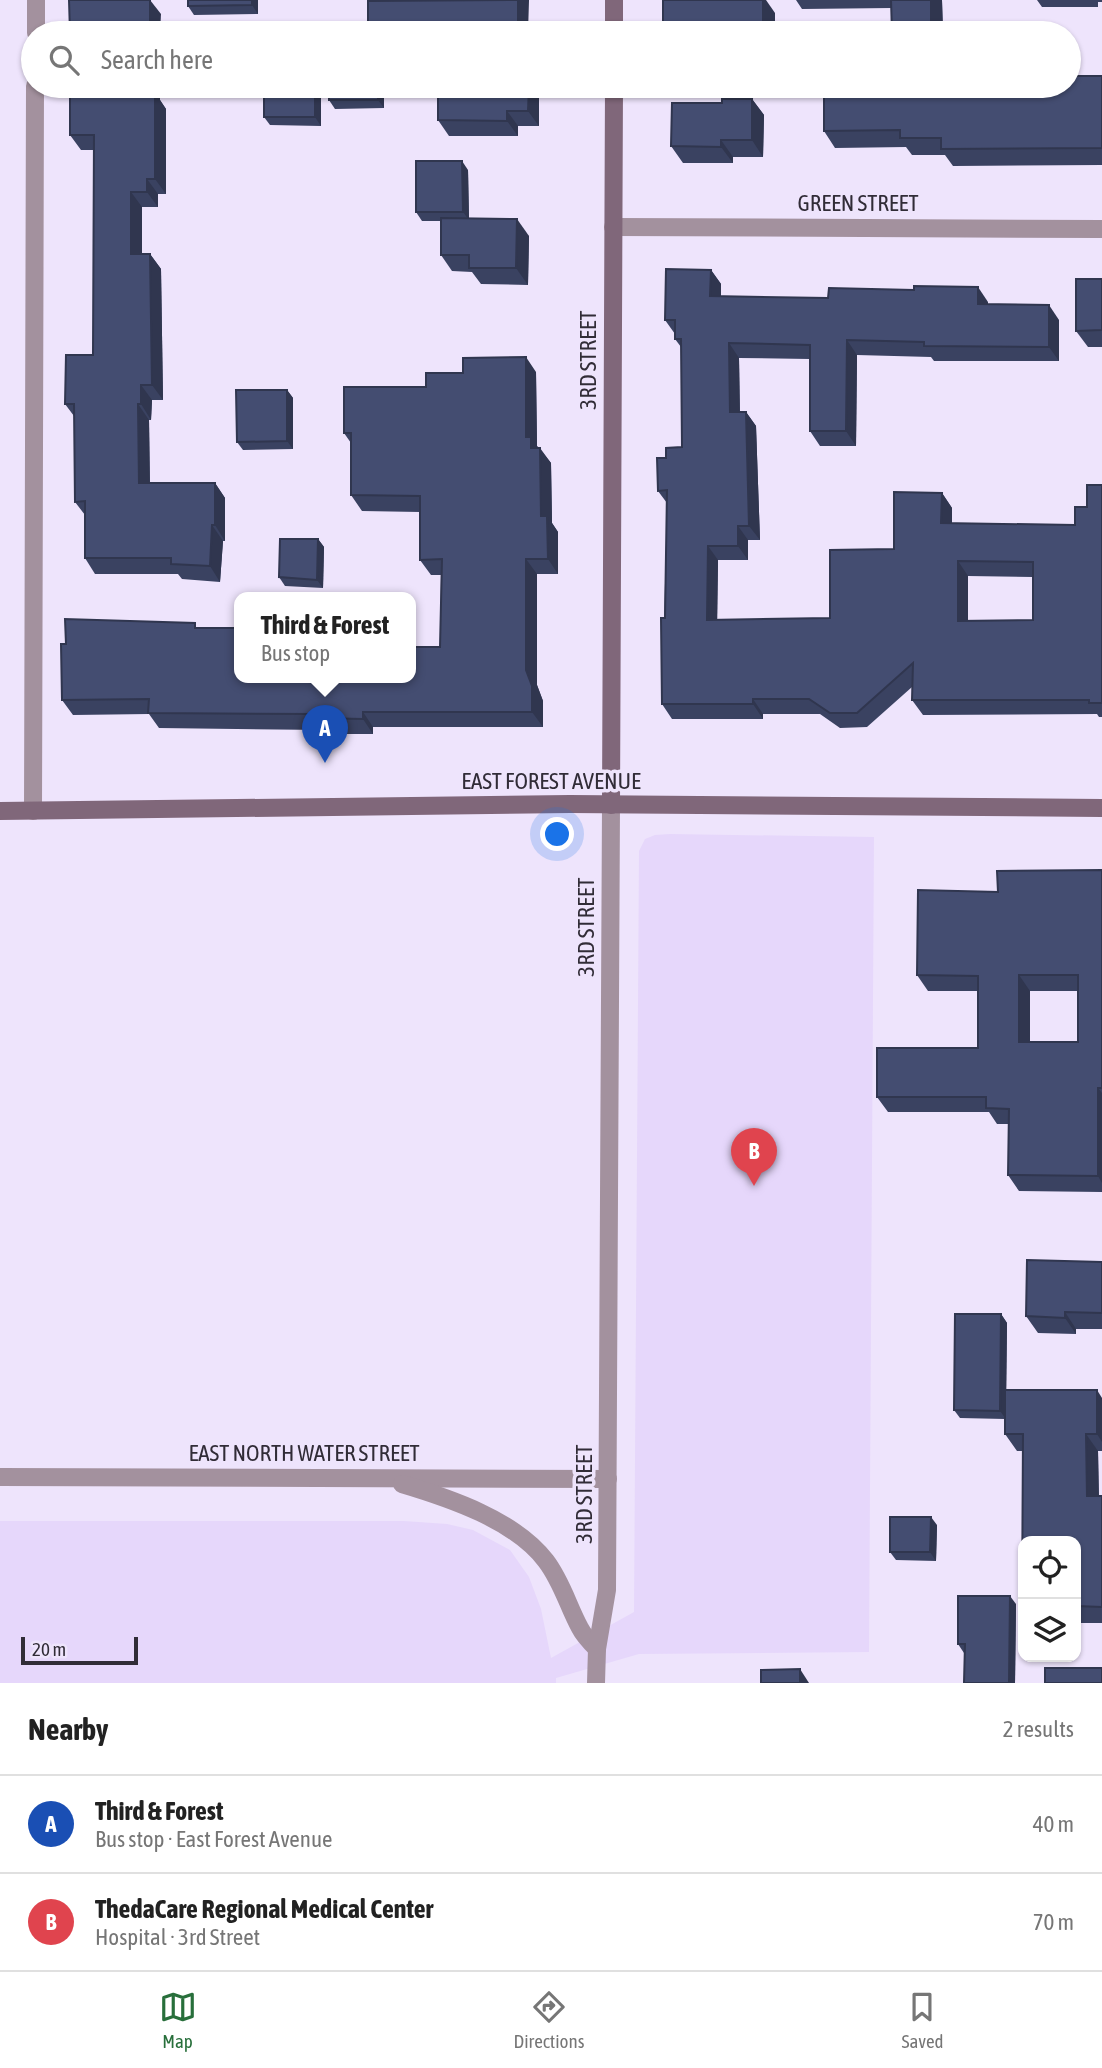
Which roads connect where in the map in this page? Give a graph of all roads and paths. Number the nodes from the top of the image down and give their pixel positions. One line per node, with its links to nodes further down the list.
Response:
1 (36, 0): 3 (street)
2 (614, 0): 4 (street)
3 (36, 21)
4 (614, 21)
5 (36, 98): 12 (street)
6 (614, 98): 7 (street, 3RD STREET)
7 (613, 228): 8 (street, GREEN STREET); 9 (street, 3RD STREET)
8 (1102, 229)
9 (611, 806): 10 (street, EAST FOREST AVENUE); 12 (street, EAST FOREST AVENUE); 15 (street, 3RD STREET)
10 (1102, 808)
11 (0, 811): 12 (street, EAST FOREST AVENUE)
12 (33, 811)
13 (0, 1477): 14 (street, EAST NORTH WATER STREET)
14 (381, 1478): 15 (street, EAST NORTH WATER STREET); 16 (street)
15 (608, 1479): 16 (street, 3RD STREET)
16 (597, 1649): 17 (street, 3RD STREET)
17 (596, 1683)

